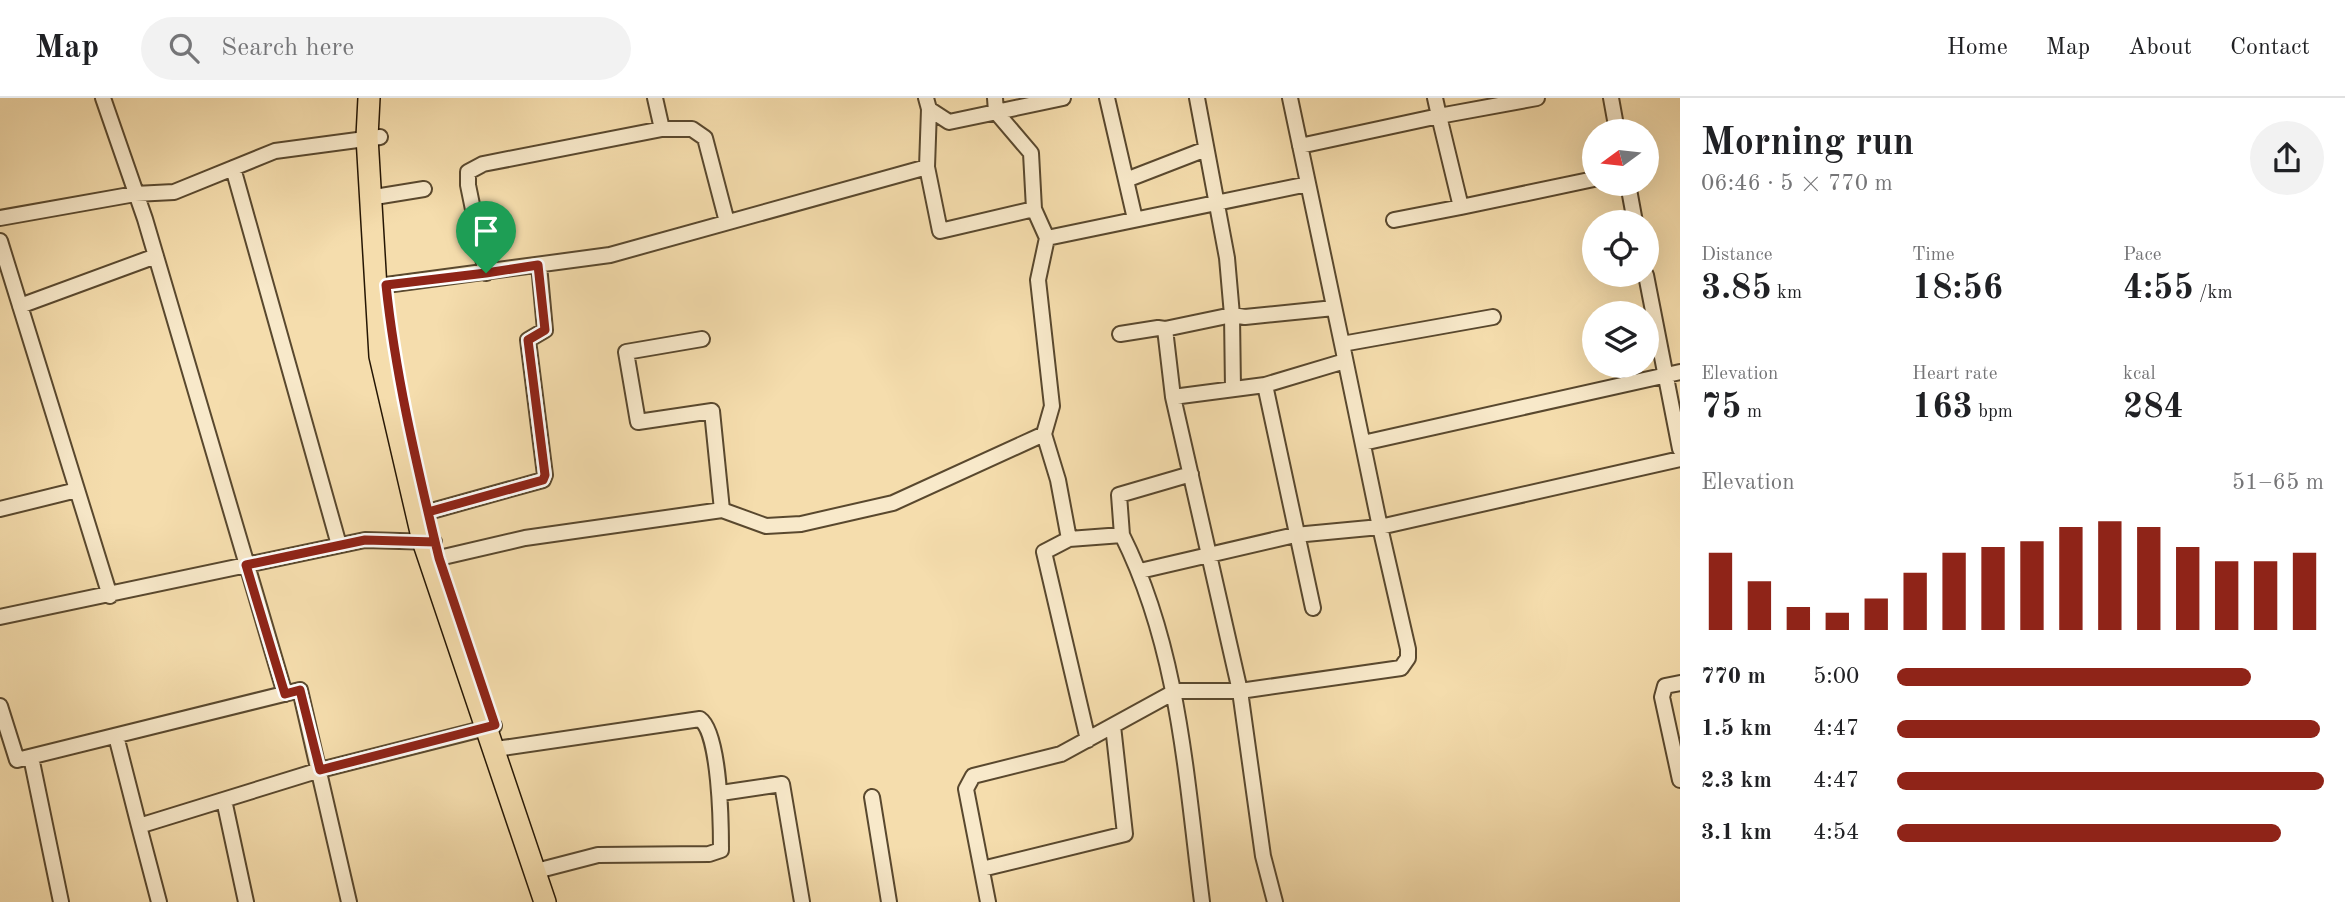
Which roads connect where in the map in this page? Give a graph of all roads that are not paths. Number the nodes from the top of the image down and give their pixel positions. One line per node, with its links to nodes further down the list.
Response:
1 (103, 98): 26 (street)
2 (369, 98): 17 (main road)
3 (383, 98): 17 (main road)
4 (655, 98): 16 (street)
5 (1063, 98): 13 (street)
6 (1107, 98): 22 (street)
7 (1197, 98): 19 (street)
8 (1290, 98): 18 (street)
9 (1436, 98): 14 (street)
10 (1537, 98): 14 (street)
11 (1611, 98): 15 (street)
12 (928, 103): 13 (street); 20 (street)
13 (995, 105): 30 (street)
14 (1439, 116): 18 (street); 29 (street)
15 (1615, 119)
16 (662, 129): 34 (street); 39 (street)
17 (373, 137): 21 (street); 27 (main road); 69 (main road)
18 (1300, 146): 24 (street)
19 (1206, 149): 22 (street); 28 (street)
20 (927, 167): 30 (street); 34 (street)
21 (233, 168): 26 (street); 68 (street)
22 (1126, 180): 32 (street)
23 (1582, 182): 29 (street)
24 (1308, 184): 28 (street); 43 (street)
25 (424, 189): 27 (street)
26 (135, 194): 31 (street); 37 (street)
27 (381, 196): 40 (main road)
28 (1216, 202): 32 (street); 44 (street)
29 (1461, 208): 33 (street)
30 (1034, 209): 35 (street)
31 (0, 218)
32 (1135, 219): 35 (street)
33 (1394, 220)
34 (727, 222): 38 (street)
35 (1047, 238): 55 (street)
36 (0, 241): 42 (street)
37 (156, 256): 42 (street); 71 (street)
38 (538, 265): 39 (street); 63 (street)
39 (486, 273): 40 (street)
40 (386, 285): 63 (main road)
41 (1649, 287): 51 (street)
42 (20, 306): 60 (street)
43 (1334, 308): 44 (street); 49 (street)
44 (1232, 315): 46 (street); 53 (street)
45 (1493, 317): 49 (street)
46 (1165, 330): 47 (street); 54 (street)
47 (1120, 334)
48 (702, 339): 62 (street)
49 (1342, 344): 50 (street)
50 (1345, 361): 52 (street); 56 (street)
51 (1673, 373): 56 (street); 57 (street)
52 (1265, 385): 53 (street); 66 (street)
53 (1233, 389): 54 (street)
54 (1173, 397): 59 (street)
55 (1044, 434): 62 (street); 67 (street)
56 (1363, 443): 64 (street)
57 (1680, 449)
58 (1680, 459): 64 (street)
59 (1191, 474): 65 (street); 70 (street)
60 (77, 490): 61 (street); 73 (street)
61 (0, 509)
62 (722, 510): 69 (street)
63 (428, 512): 69 (main road)
64 (1381, 527): 66 (street); 78 (street)
65 (1122, 535): 67 (street); 72 (street)
66 (1295, 535): 70 (street); 74 (street)
67 (1069, 539): 84 (street)
68 (339, 545): 69 (street); 71 (street)
69 (432, 547): 82 (main road)
70 (1209, 553): 72 (street); 78 (street)
71 (246, 565): 73 (street); 79 (street)
72 (1140, 571): 77 (street)
73 (110, 596): 75 (street)
74 (1313, 608)
75 (0, 617)
76 (1680, 683): 88 (street)
77 (1176, 691): 78 (street); 81 (street); 104 (street)
78 (1240, 691): 105 (street)
79 (285, 694): 83 (street); 87 (street)
80 (0, 706): 86 (street)
81 (1112, 726): 84 (street); 94 (street)
82 (490, 727): 85 (main road); 87 (street); 99 (main road)
83 (116, 736): 86 (street); 92 (street)
84 (1088, 740): 94 (street)
85 (503, 748): 89 (street); 93 (main road)
86 (31, 757): 95 (street)
87 (320, 770): 91 (street); 98 (street)
88 (1680, 780)
89 (721, 793): 93 (street); 101 (street)
90 (872, 797): 102 (street)
91 (224, 800): 92 (street); 97 (street)
92 (139, 825): 96 (street)
93 (544, 869): 100 (main road)
94 (982, 869): 103 (street)
95 (61, 902)
96 (159, 902)
97 (246, 902)
98 (349, 902)
99 (545, 902)
100 (555, 902)
101 (802, 902)
102 (890, 902)
103 (988, 902)
104 (1202, 902)
105 (1275, 902)

